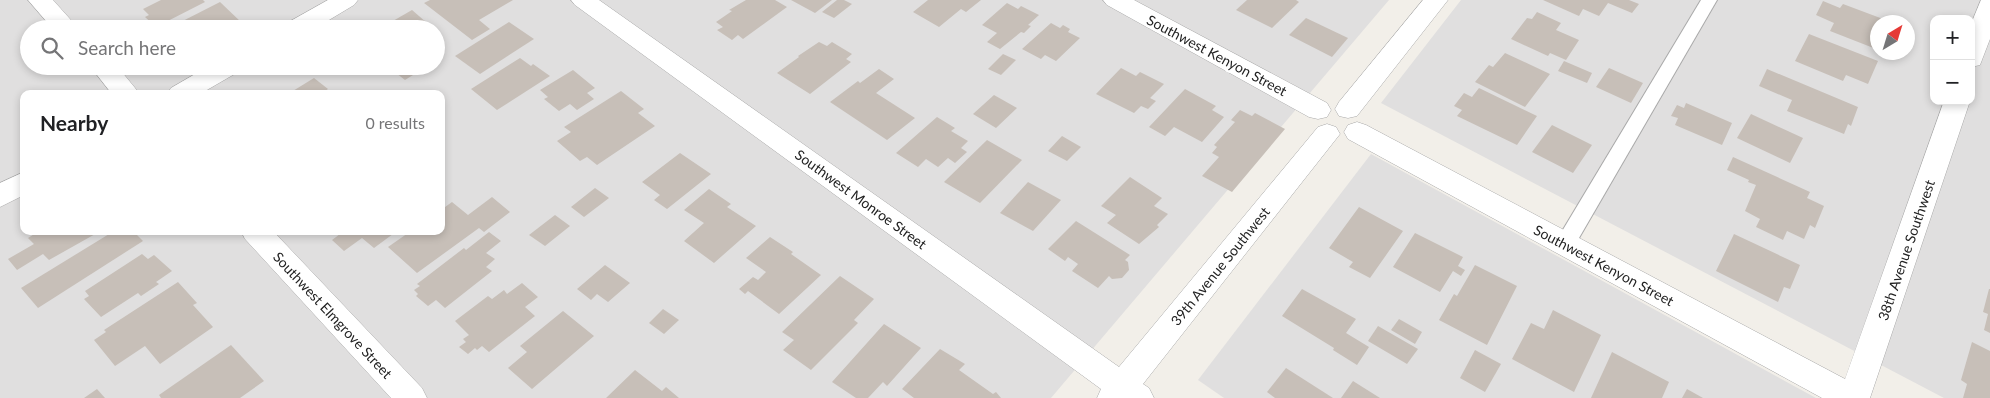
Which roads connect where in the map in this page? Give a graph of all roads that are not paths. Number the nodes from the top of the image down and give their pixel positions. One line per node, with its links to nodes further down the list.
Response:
1 (40, 0): 8 (street)
2 (346, 0): 9 (street)
3 (583, 0): 22 (street, Southwest Monroe Street)
4 (1116, 0): 17 (street, Southwest Kenyon Street)
5 (1436, 0): 16 (street)
6 (1709, 0): 21 (lane)
7 (1990, 5): 10 (street)
8 (59, 20)
9 (311, 20)
10 (1975, 48)
11 (110, 75): 13 (street)
12 (213, 75): 14 (street)
13 (123, 90)
14 (187, 90)
15 (1956, 105): 24 (street, 38th Avenue Southwest)
16 (1352, 121): 17 (street); 21 (street, Southwest Kenyon Street)
17 (1322, 122): 22 (street, 39th Avenue Southwest)
18 (20, 184): 19 (street)
19 (0, 196)
20 (259, 235): 23 (street, Southwest Elmgrove Street)
21 (1565, 244): 24 (street, Southwest Kenyon Street)
22 (1124, 394)
23 (411, 398)
24 (1852, 398)

